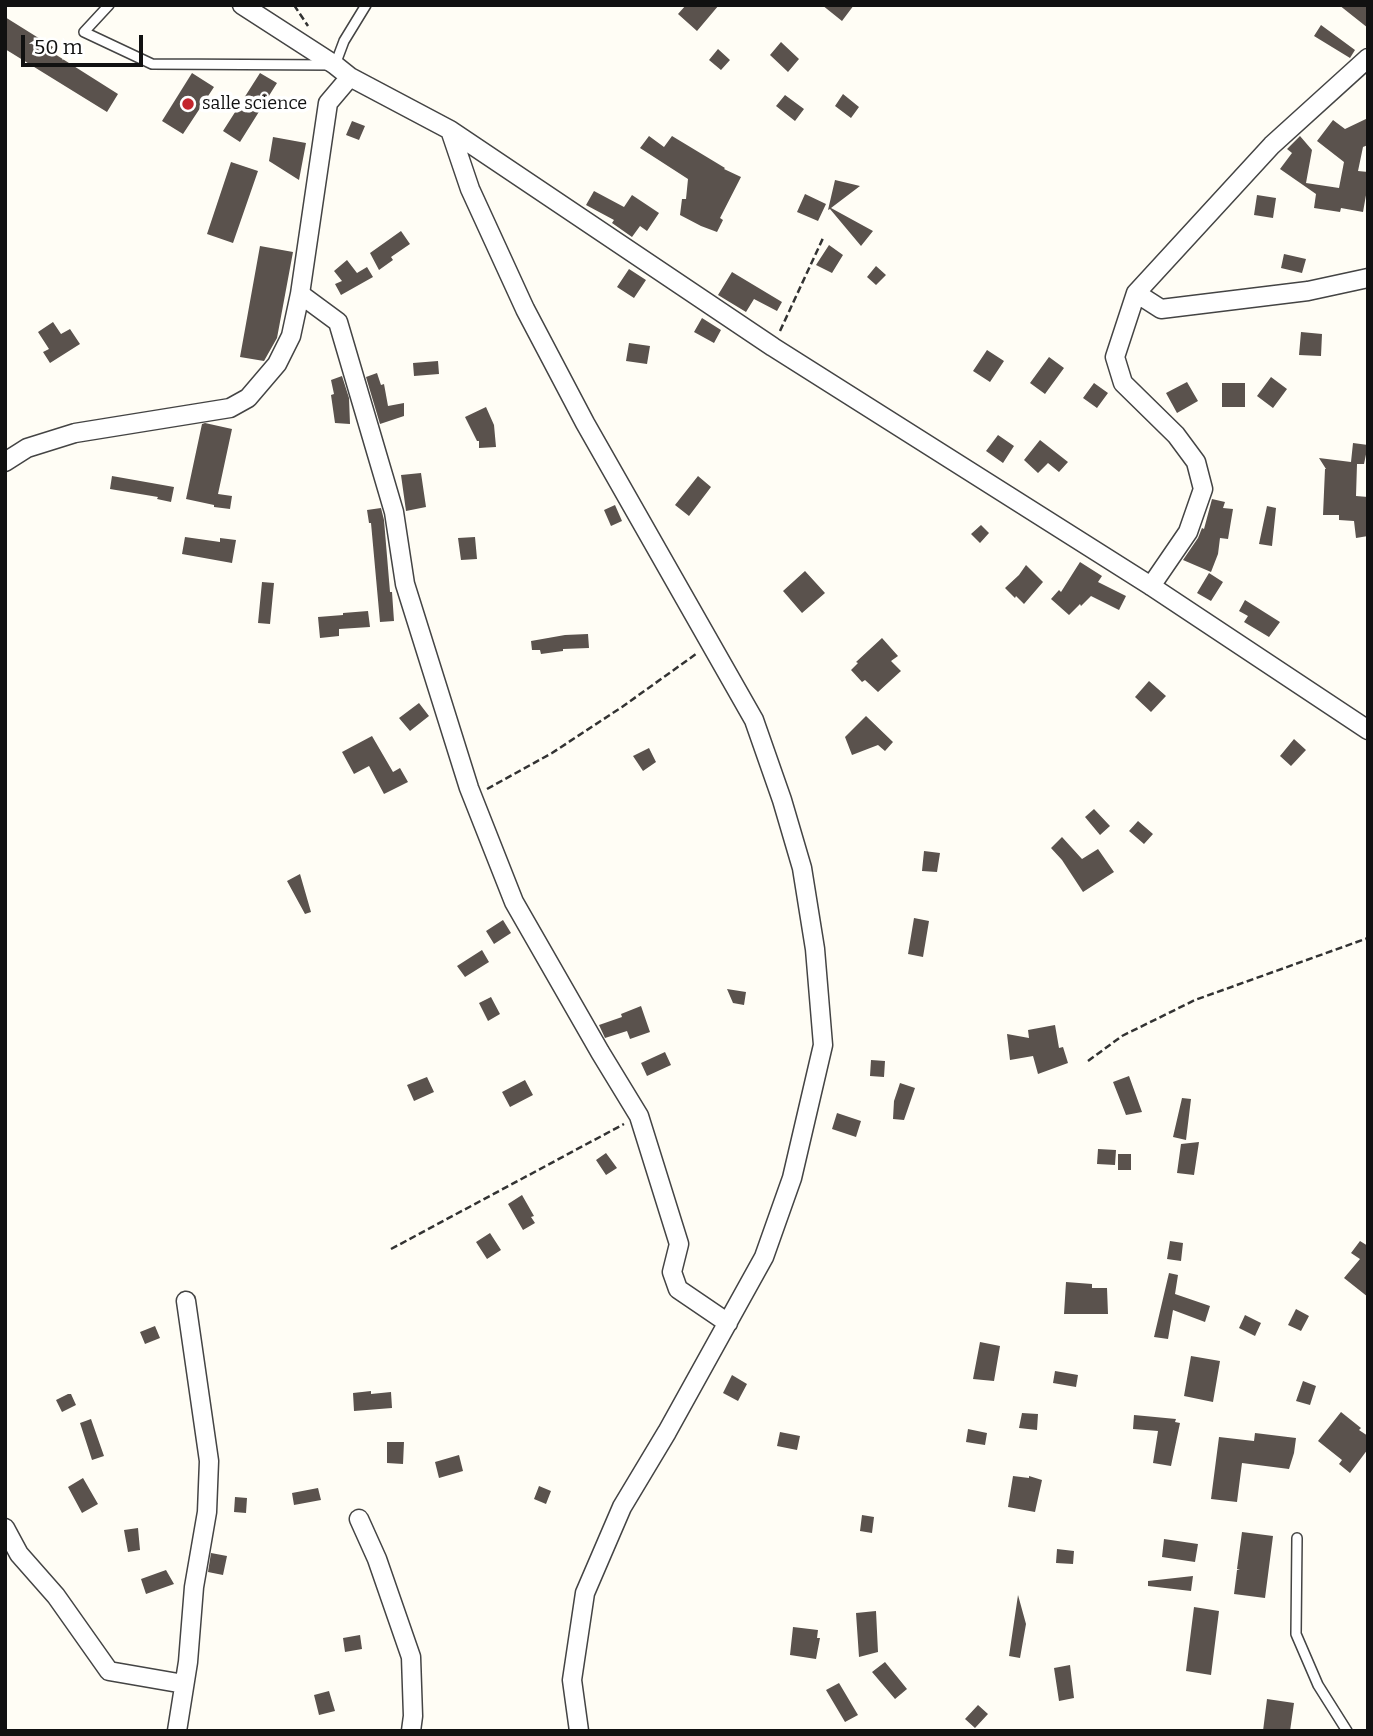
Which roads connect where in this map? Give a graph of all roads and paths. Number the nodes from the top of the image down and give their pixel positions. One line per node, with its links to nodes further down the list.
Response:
1 (109, 5): 5 (lane)
2 (242, 5): 5 (street)
3 (366, 5): 5 (lane)
4 (1368, 58): 11 (street)
5 (335, 65): 6 (street)
6 (350, 76): 7 (street); 10 (street)
7 (450, 130): 12 (street); 23 (street)
8 (824, 236): 12 (path)
9 (1368, 278): 11 (street)
10 (300, 293): 13 (street); 17 (street)
11 (1136, 293): 14 (street)
12 (773, 347): 14 (street)
13 (5, 462)
14 (1152, 586): 16 (street)
15 (701, 650): 17 (path)
16 (1368, 730)
17 (473, 797): 20 (street)
18 (1368, 938): 19 (path)
19 (1088, 1061)
20 (639, 1116): 21 (path); 23 (street)
21 (391, 1249)
22 (186, 1301): 27 (street)
23 (728, 1323): 30 (street)
24 (359, 1519): 29 (street)
25 (5, 1528): 27 (street)
26 (1297, 1538): 31 (lane)
27 (184, 1684): 28 (street)
28 (177, 1731)
29 (411, 1731)
30 (579, 1731)
31 (1347, 1731)

